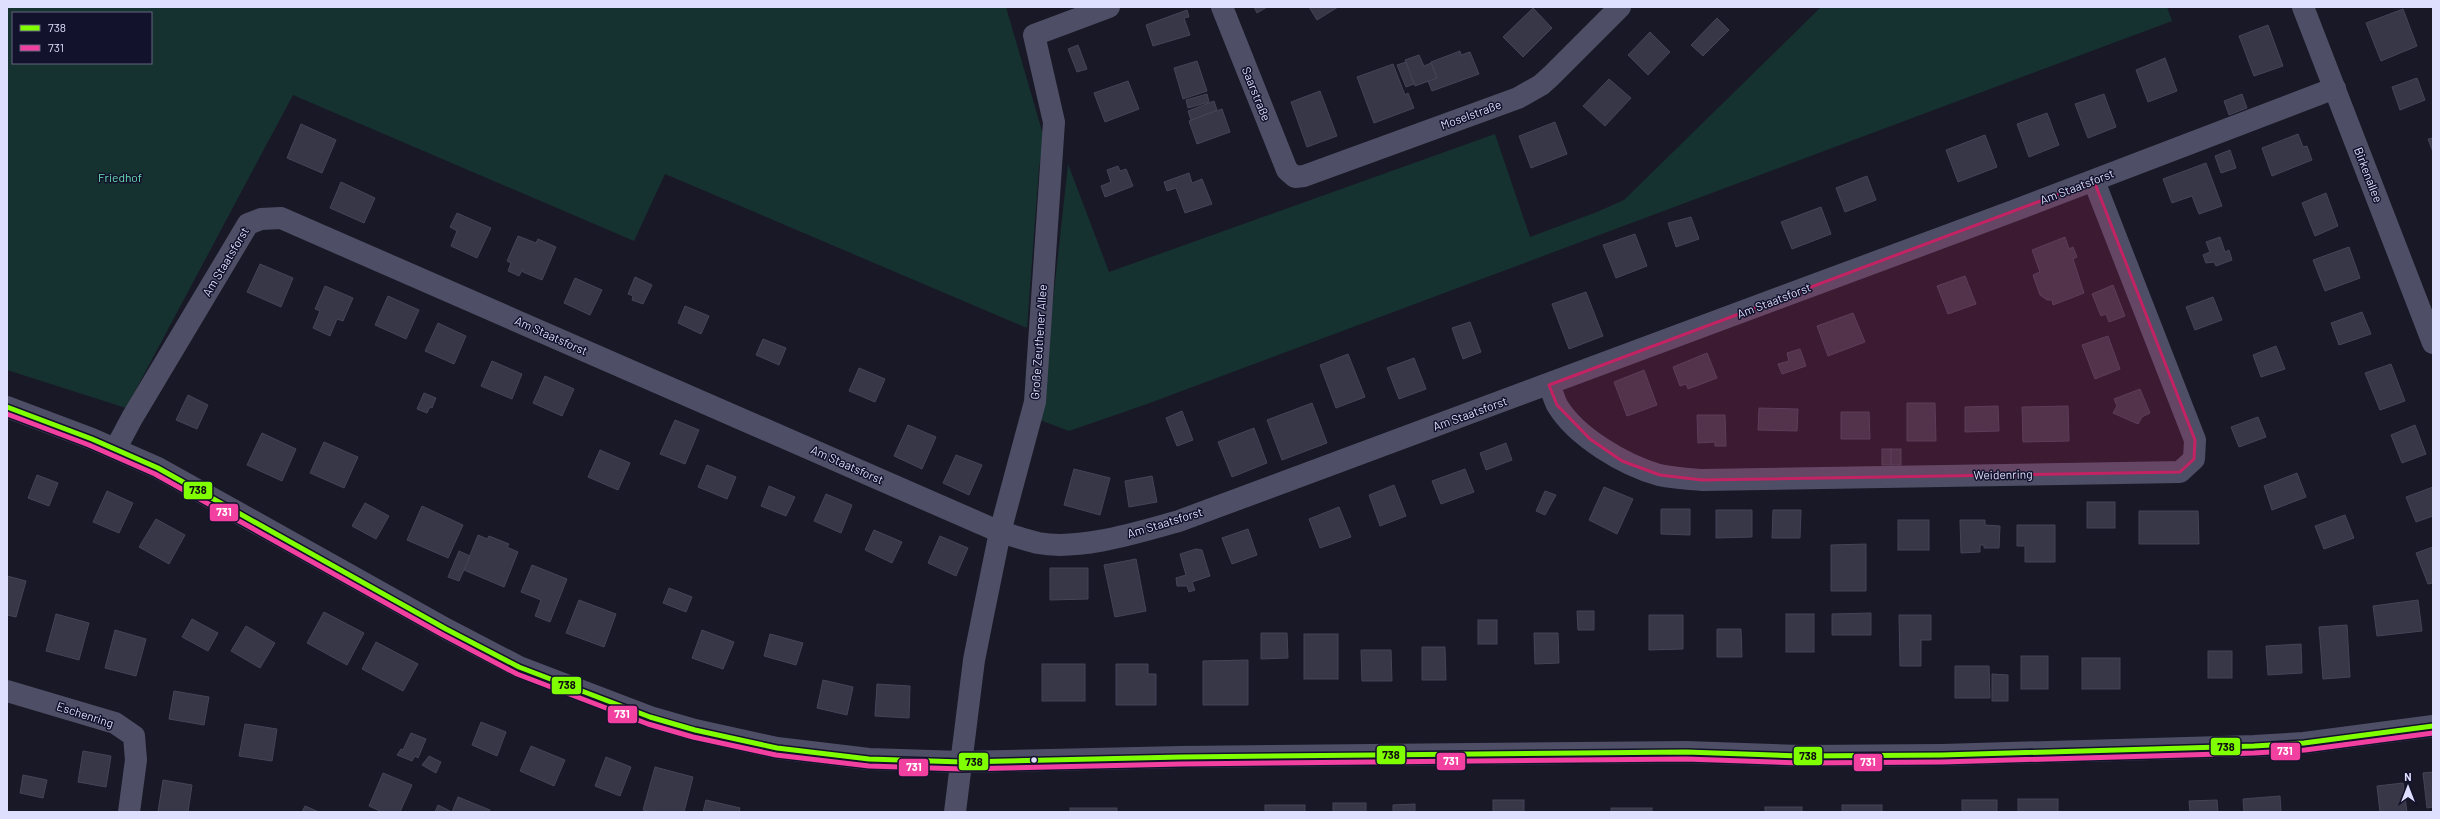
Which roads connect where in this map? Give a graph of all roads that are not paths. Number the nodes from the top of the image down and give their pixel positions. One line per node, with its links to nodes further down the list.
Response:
1 (1109, 7): 12 (street, Große Zeuthener Allee)
2 (1222, 7): 6 (street, Saarstraße)
3 (1620, 7): 6 (street, Moselstraße)
4 (2303, 7): 5 (street, Birkenallee)
5 (2335, 88): 7 (street, Am Staatsforst); 8 (street, Birkenallee)
6 (1295, 177)
7 (2094, 181): 9 (street, Am Staatsforst); 9 (street, Weidenring)
8 (2433, 343)
9 (1549, 385): 12 (street, Am Staatsforst)
10 (7, 407): 11 (street)
11 (116, 448): 12 (street, Am Staatsforst); 15 (street)
12 (1000, 532): 15 (street, Große Zeuthener Allee)
13 (7, 691): 16 (street, Eschenring)
14 (2433, 726): 15 (street)
15 (962, 762): 17 (street, Große Zeuthener Allee)
16 (129, 812)
17 (955, 812)

